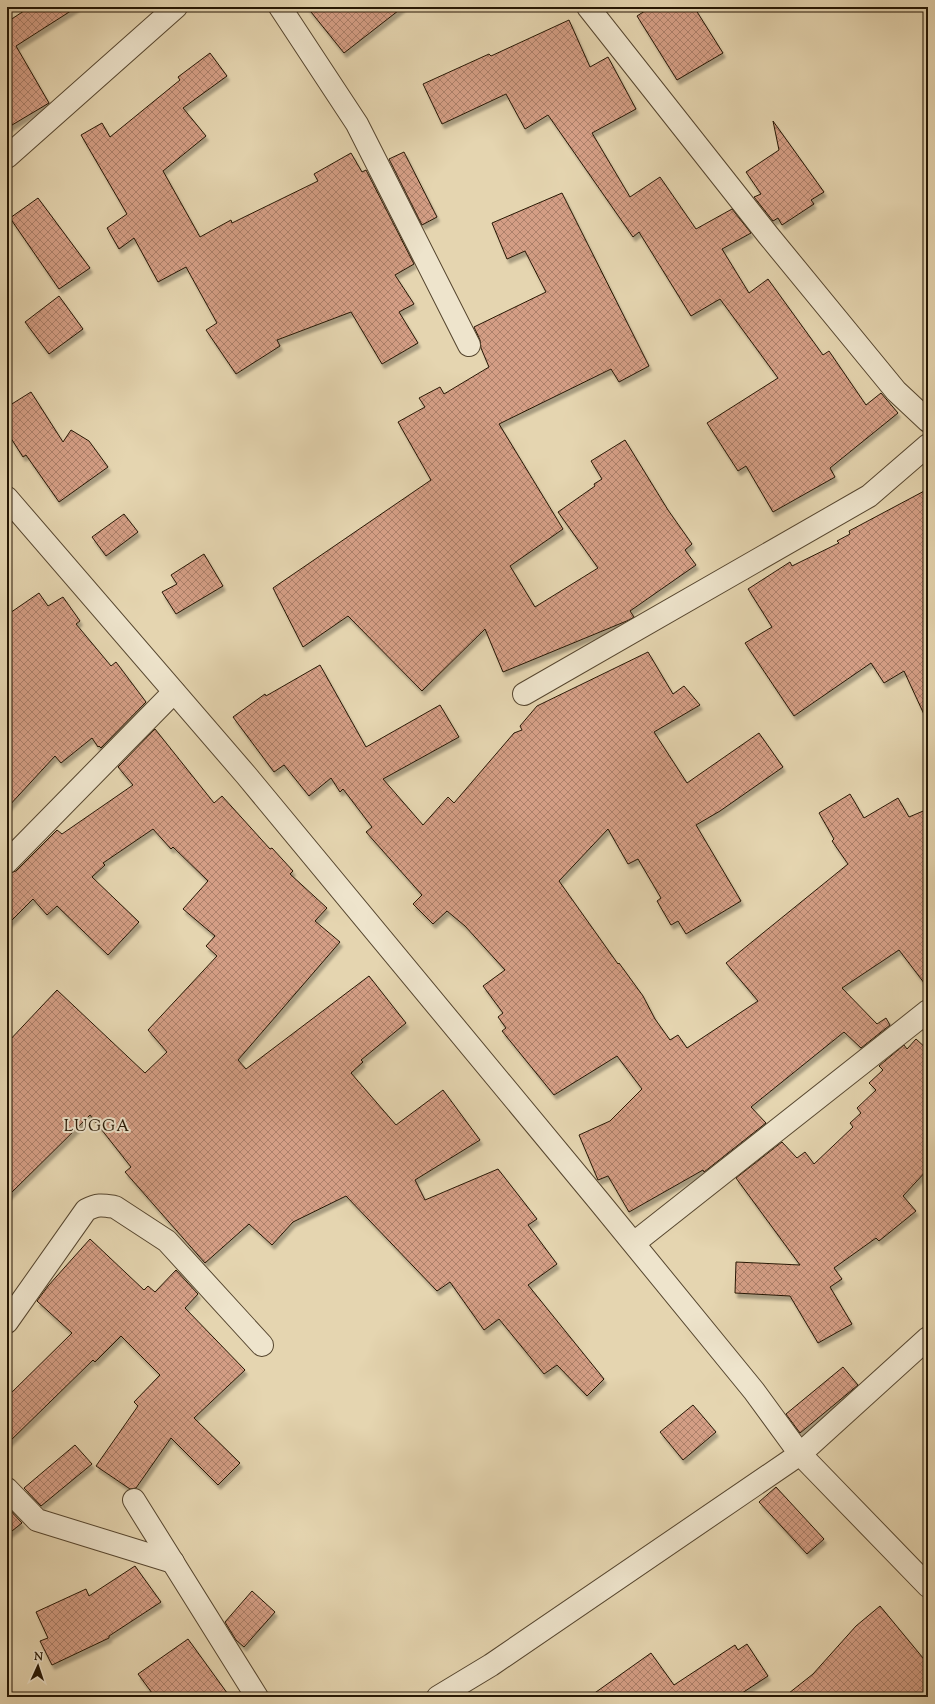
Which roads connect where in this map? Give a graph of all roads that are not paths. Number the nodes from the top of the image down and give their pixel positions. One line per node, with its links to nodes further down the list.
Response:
1 (176, 7): 4 (street)
2 (280, 7): 5 (street)
3 (588, 7): 6 (street)
4 (7, 157)
5 (469, 345)
6 (928, 421)
7 (928, 445): 10 (street)
8 (7, 498): 9 (street)
9 (174, 692): 11 (street); 13 (street)
10 (524, 694)
11 (7, 862)
12 (928, 1011): 13 (street)
13 (634, 1243): 17 (street)
14 (7, 1322): 16 (street)
15 (928, 1338): 17 (street)
16 (262, 1345)
17 (800, 1454): 21 (street); 23 (street)
18 (7, 1490): 20 (street)
19 (134, 1500): 20 (street)
20 (173, 1562): 22 (street)
21 (928, 1586)
22 (257, 1697)
23 (438, 1697)

